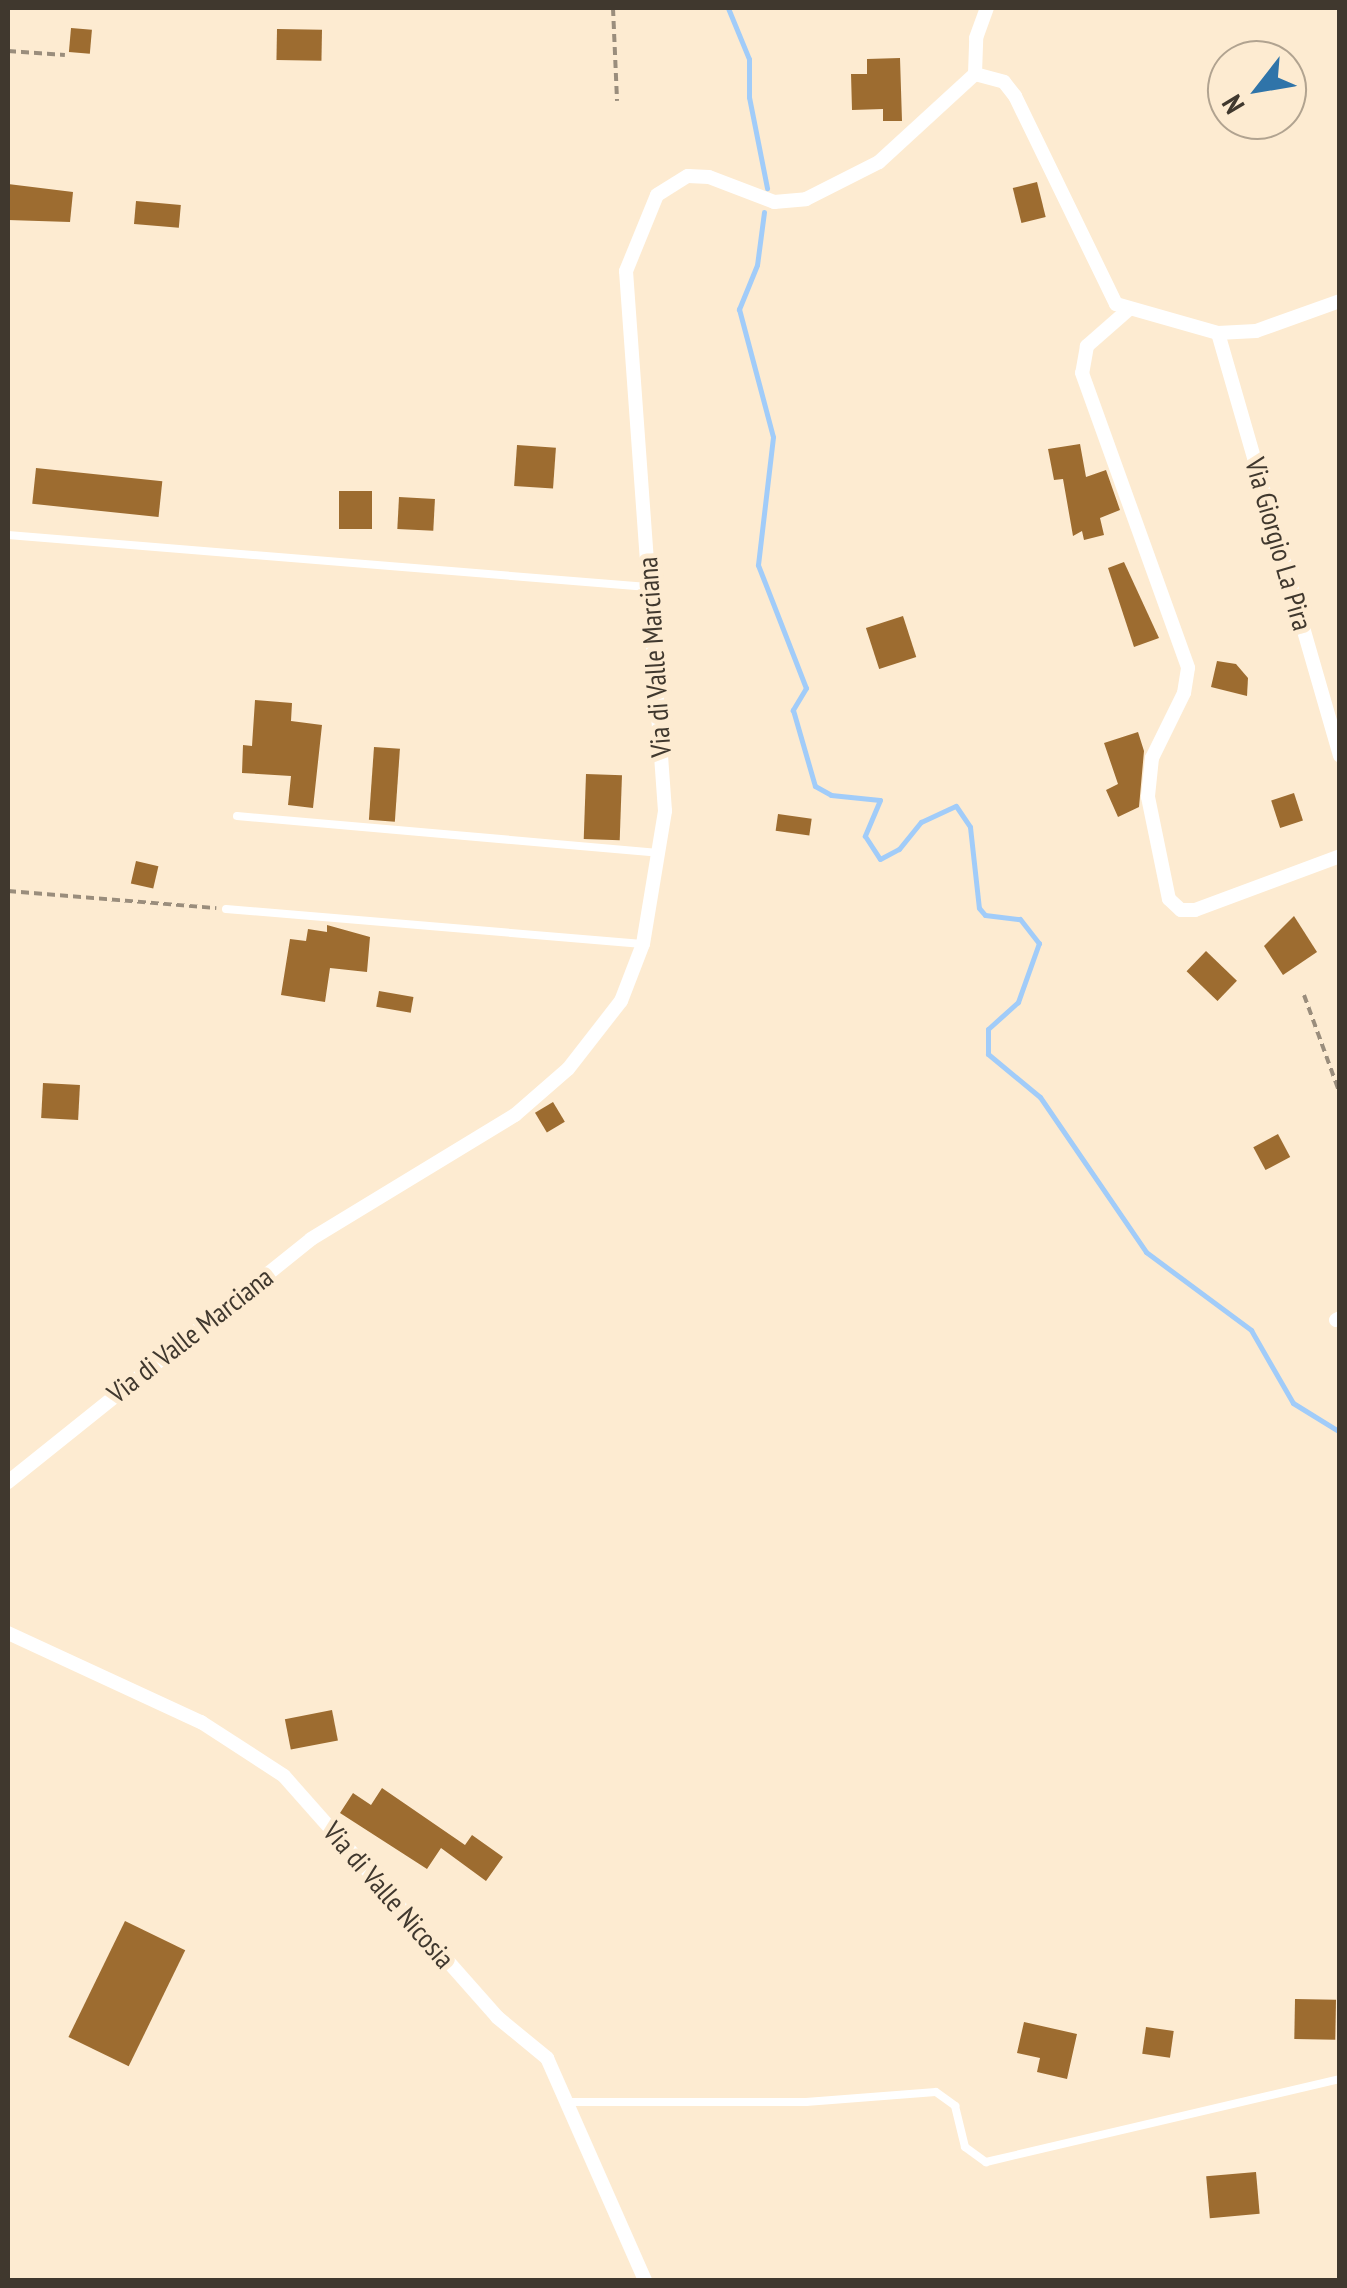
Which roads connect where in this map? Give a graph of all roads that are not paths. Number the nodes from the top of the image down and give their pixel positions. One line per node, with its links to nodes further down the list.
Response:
1 (987, 8): 2 (street)
2 (975, 74): 4 (street); 7 (street, Via di Valle Marciana)
3 (1340, 302): 5 (street)
4 (1128, 310): 5 (street); 11 (street)
5 (1218, 332): 8 (street, Via Giorgio La Pira)
6 (8, 535): 7 (lane)
7 (648, 587): 10 (street, Via di Valle Marciana)
8 (1340, 756)
9 (237, 816): 10 (lane)
10 (663, 854): 13 (street, Via di Valle Marciana)
11 (1340, 856)
12 (226, 909): 13 (lane)
13 (643, 944): 14 (street, Via di Valle Marciana)
14 (8, 1482)
15 (8, 1633): 17 (street, Via di Valle Nicosia)
16 (1340, 2080): 17 (lane)
17 (567, 2102): 18 (street, Via di Valle Nicosia)
18 (644, 2280)

